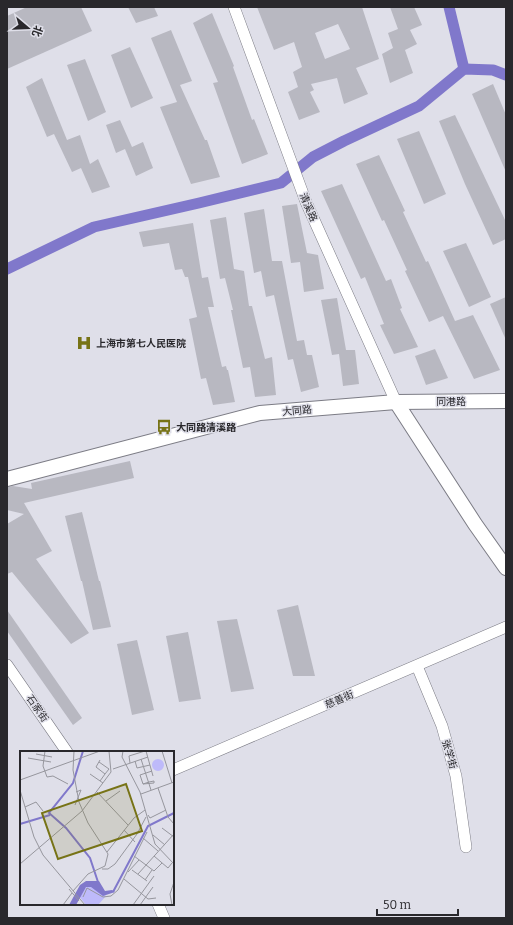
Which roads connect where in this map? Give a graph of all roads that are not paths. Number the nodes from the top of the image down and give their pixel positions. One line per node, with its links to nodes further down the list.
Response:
1 (234, 7): 3 (street, 清溪路)
2 (506, 401): 3 (street, 同港路)
3 (396, 402): 4 (street, 大同路); 5 (street)
4 (7, 479)
5 (506, 568)
6 (506, 627): 8 (street, 慈善街)
7 (7, 665): 9 (street, 石家街)
8 (417, 666): 10 (street, 慈善街); 11 (street, 张学街)
9 (66, 751)
10 (174, 770)
11 (466, 847)
12 (158, 905): 13 (street)
13 (164, 918)

